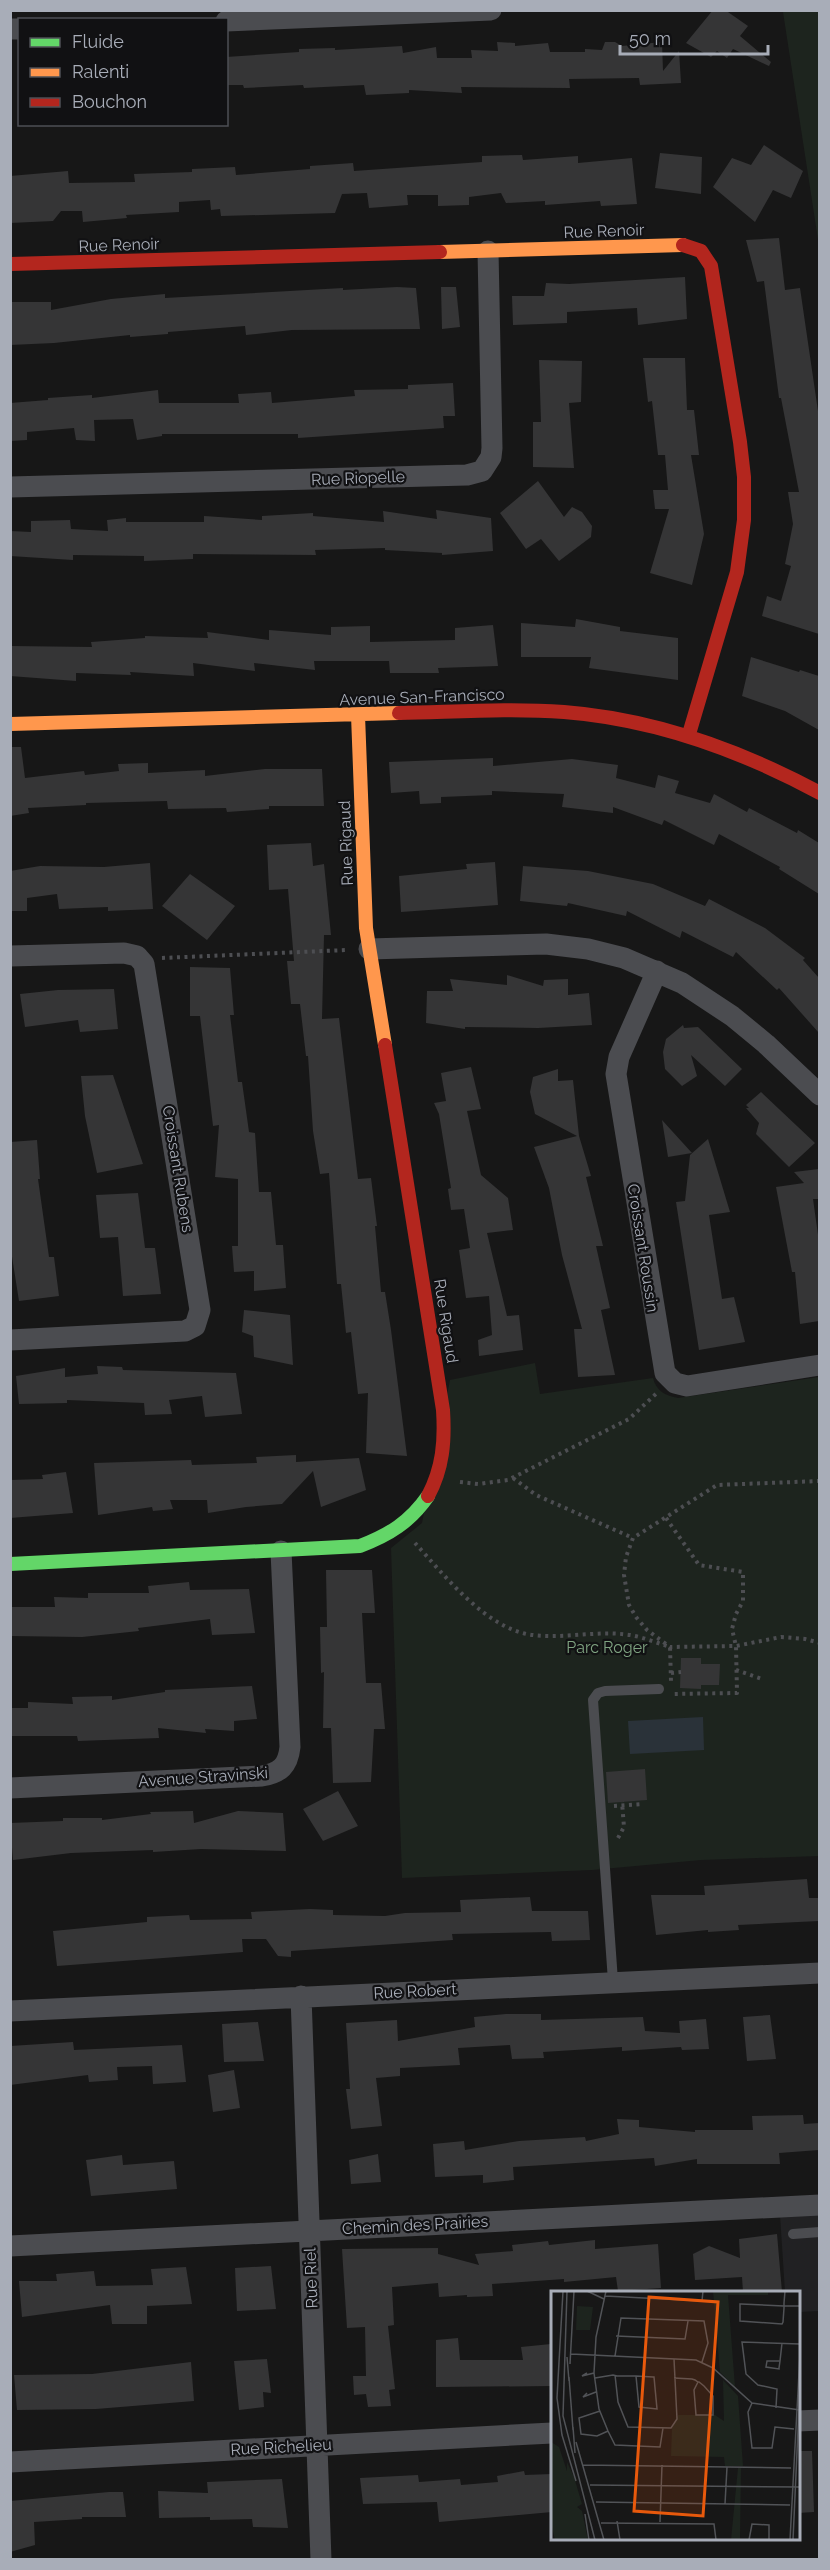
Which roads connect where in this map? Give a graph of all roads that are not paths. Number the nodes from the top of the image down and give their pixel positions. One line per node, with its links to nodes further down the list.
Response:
1 (491, 10): 2 (street)
2 (228, 21)
3 (488, 251): 4 (street, Rue Renoir); 5 (street, Rue Riopelle); 8 (street, Rue Renoir)
4 (10, 264)
5 (10, 487)
6 (358, 715): 7 (street, Avenue San-Francisco); 8 (street, Avenue San-Francisco); 10 (street, Rue Rigaud)
7 (10, 724)
8 (689, 734): 9 (street, Avenue San-Francisco)
9 (819, 793)
10 (362, 949): 12 (street); 16 (street, Rue Rigaud)
11 (10, 956): 14 (street, Croissant Rubens)
12 (657, 971): 13 (street); 15 (street, Croissant Roussin)
13 (819, 1095)
14 (10, 1340)
15 (819, 1365)
16 (281, 1551): 17 (street, Rue Rigaud); 19 (street, Avenue Stravinski)
17 (10, 1564)
18 (659, 1689): 21 (lane)
19 (10, 1788)
20 (819, 1972): 21 (street, Rue Robert)
21 (613, 1981): 22 (street, Rue Robert)
22 (301, 1996): 23 (street, Rue Robert); 25 (street, Rue Riel)
23 (10, 2011)
24 (819, 2205): 25 (street, Chemin des Prairies)
25 (309, 2230): 28 (street, Chemin des Prairies); 32 (street, Rue Riel)
26 (819, 2232): 27 (lane)
27 (793, 2234)
28 (10, 2246)
29 (819, 2420): 30 (street)
30 (800, 2421)
31 (551, 2433): 32 (street, Rue Richelieu)
32 (316, 2445): 33 (street, Rue Richelieu); 34 (street, Rue Riel)
33 (10, 2462)
34 (321, 2559)

